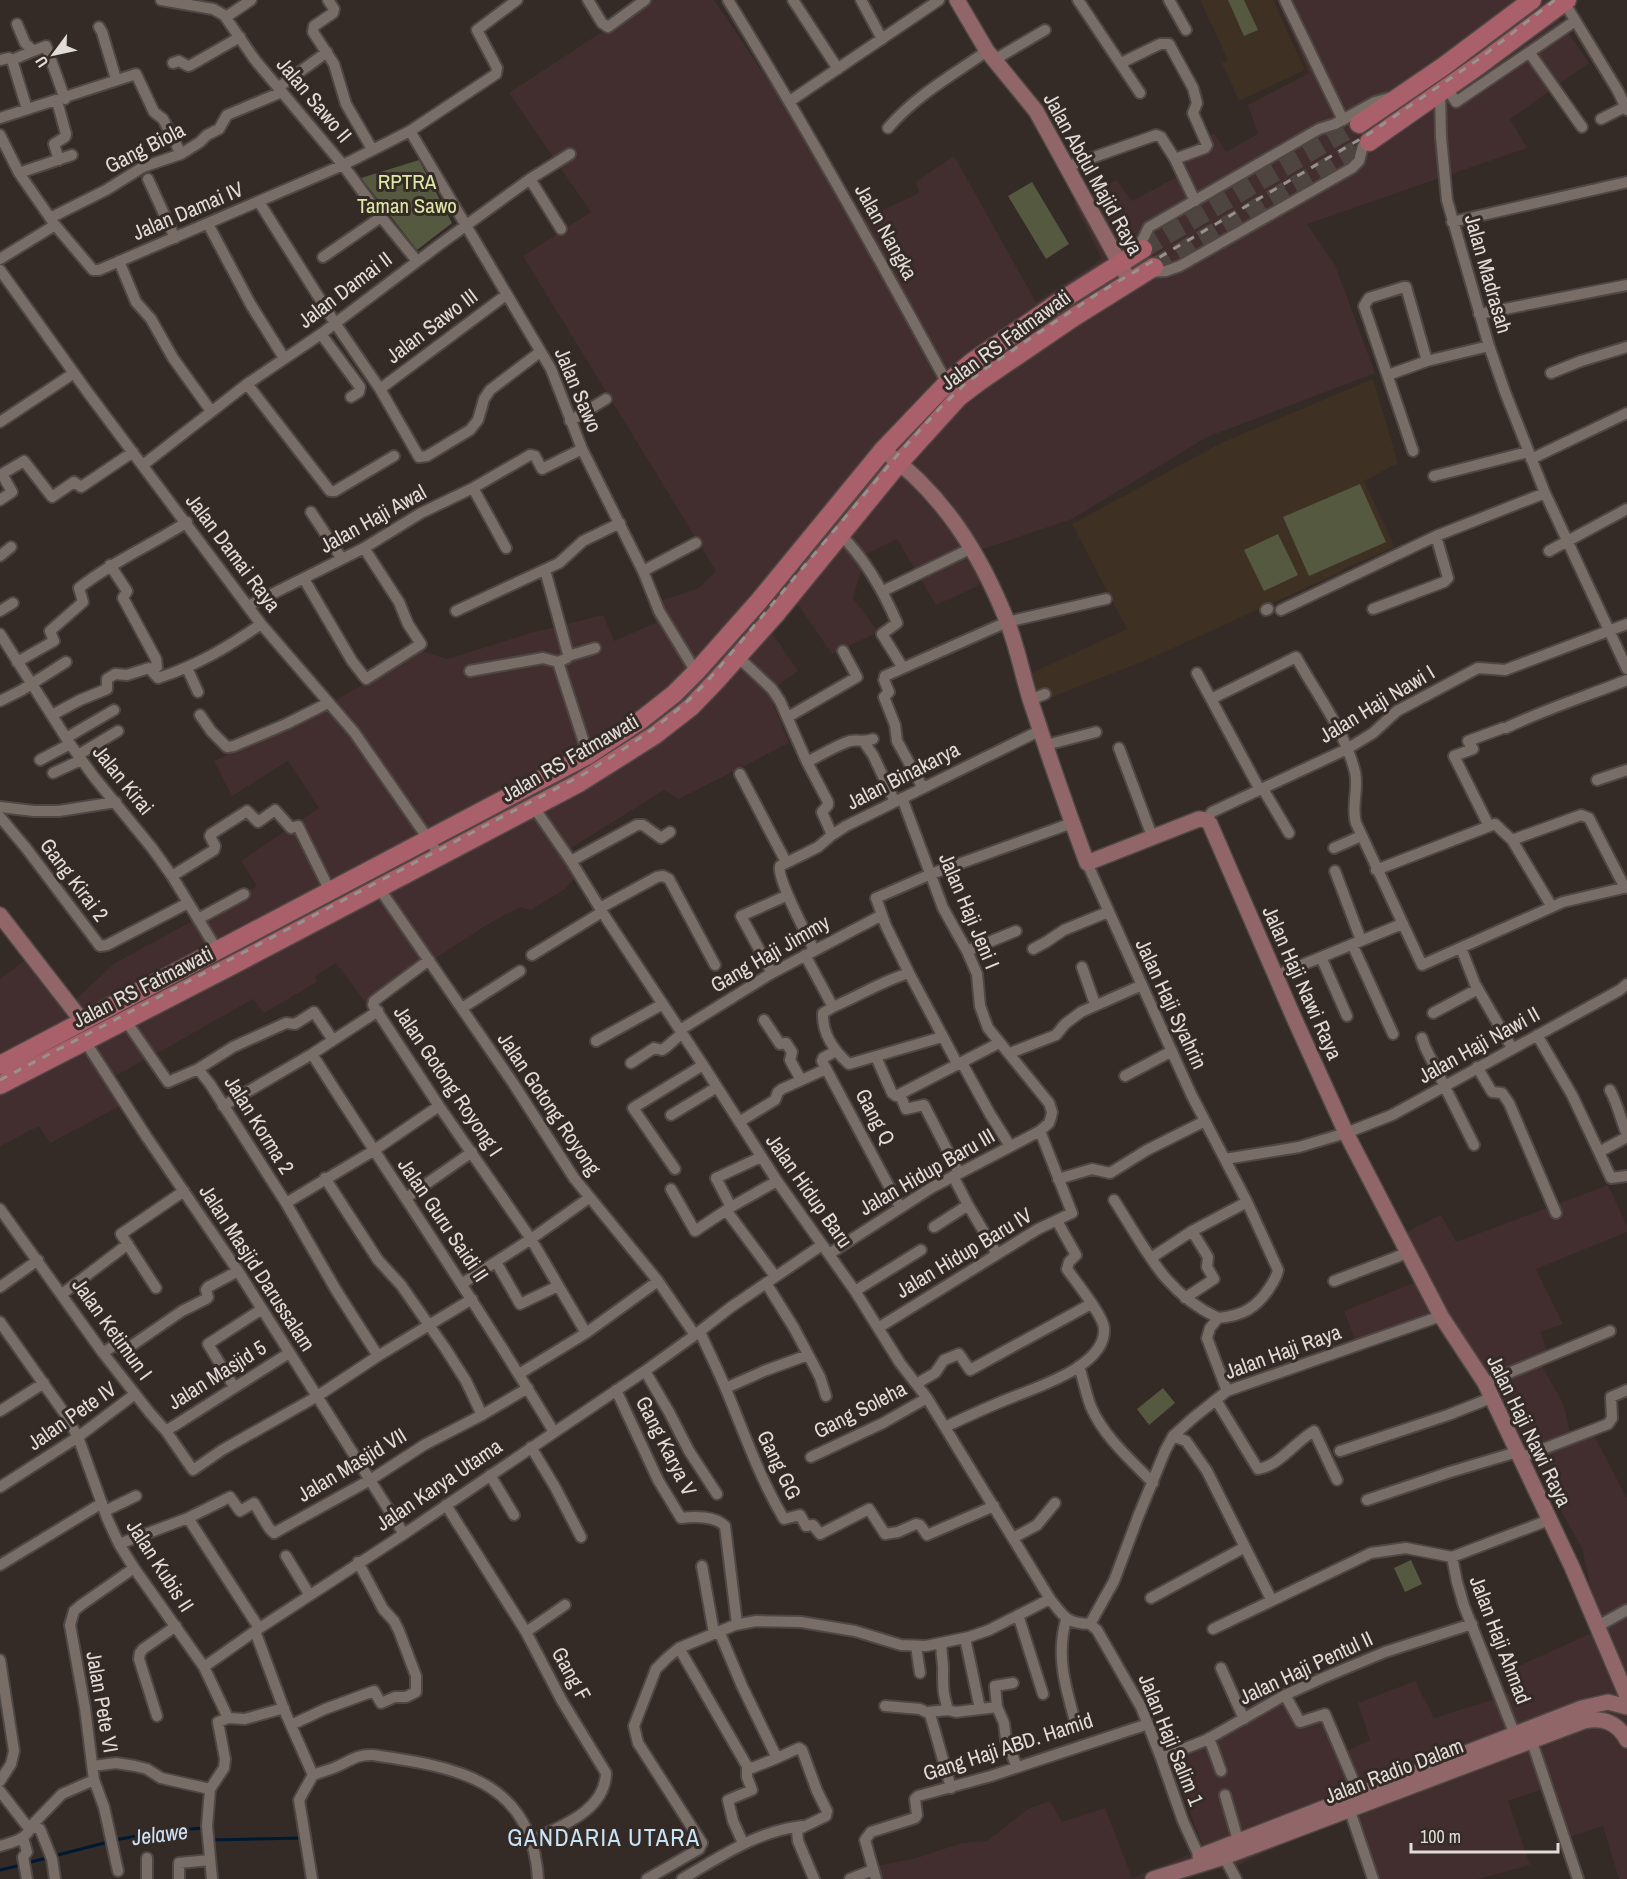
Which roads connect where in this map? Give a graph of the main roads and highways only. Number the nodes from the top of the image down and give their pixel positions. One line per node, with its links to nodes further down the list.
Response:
1 (1532, 0): 3 (main road, Jalan RS Fatmawati)
2 (1565, 1): 4 (main road, Jalan RS Fatmawati)
3 (1351, 122)
4 (1366, 144)
5 (1139, 251): 7 (main road, Jalan RS Fatmawati)
6 (1150, 269): 8 (main road, Jalan RS Fatmawati)
7 (0, 1065)
8 (0, 1085)

